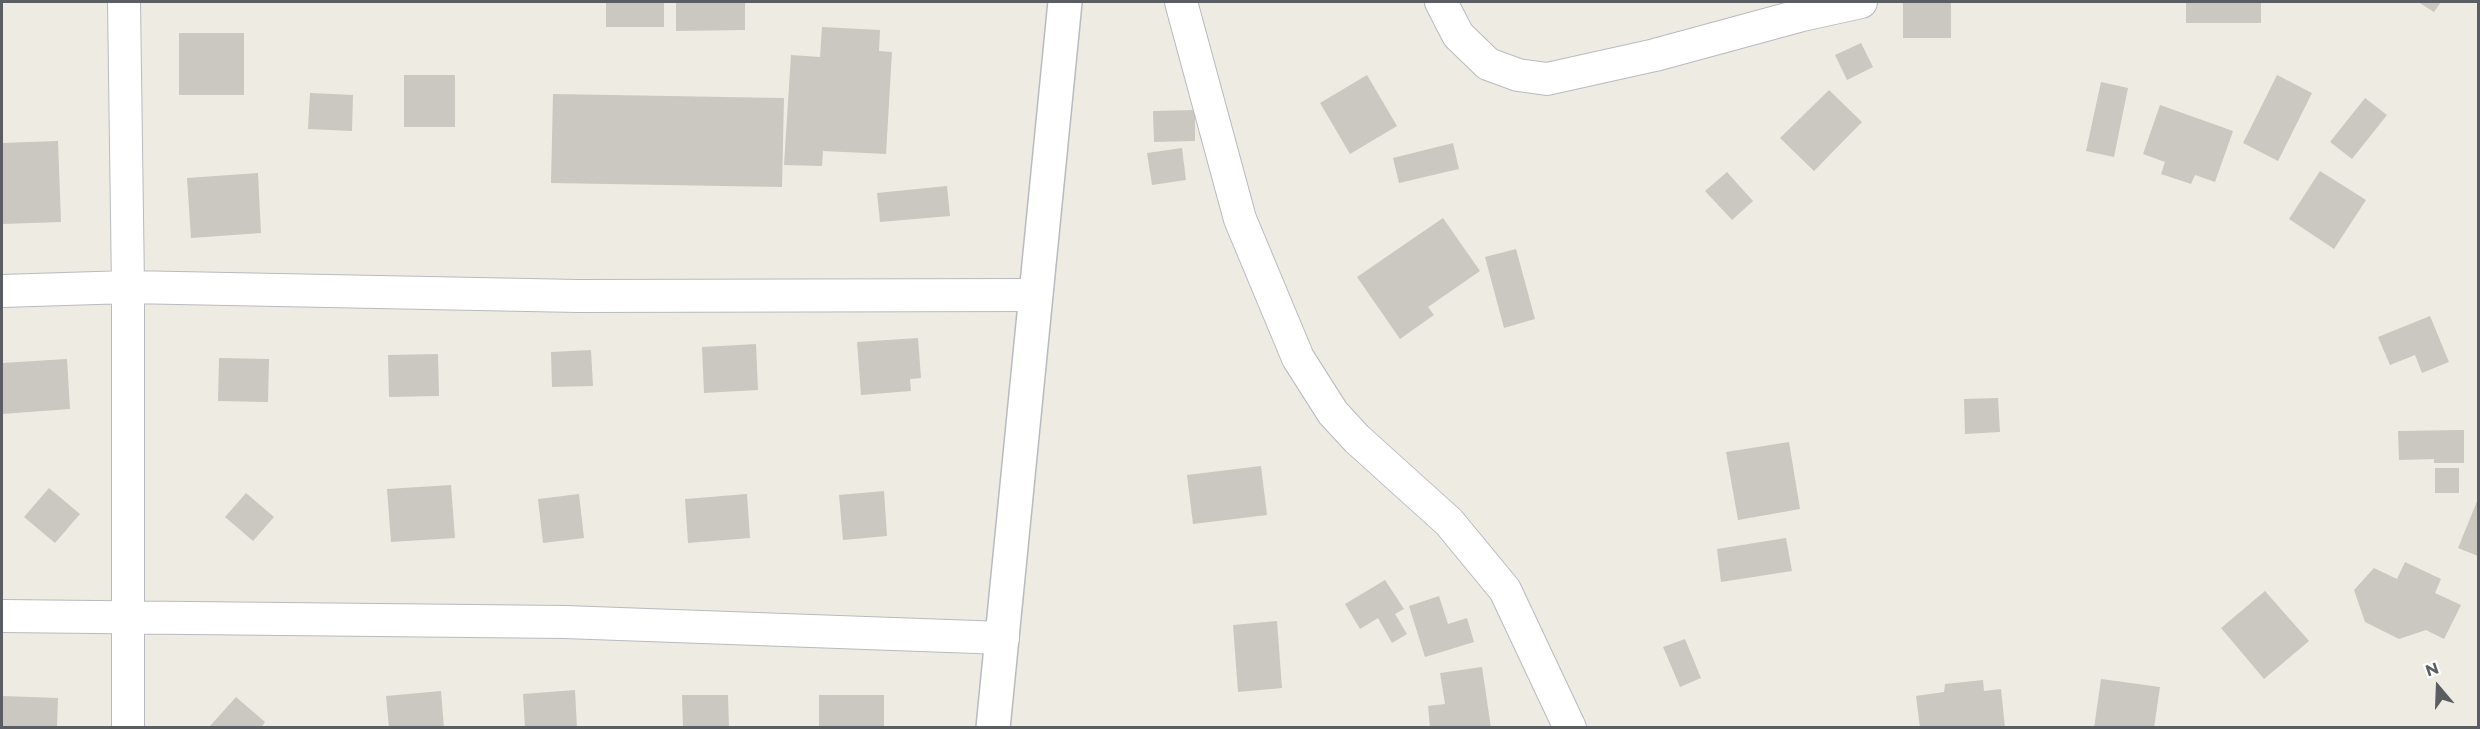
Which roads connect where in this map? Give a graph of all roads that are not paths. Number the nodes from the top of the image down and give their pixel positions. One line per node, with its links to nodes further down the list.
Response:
1 (124, 2): 6 (street)
2 (1065, 2): 8 (street)
3 (1181, 2): 14 (street)
4 (1441, 2): 5 (street)
5 (1861, 2)
6 (128, 287): 7 (street); 8 (street); 10 (street)
7 (2, 291)
8 (1035, 295): 11 (street)
9 (2, 616): 10 (street)
10 (128, 617): 11 (street); 12 (street)
11 (1003, 638): 13 (street)
12 (128, 728)
13 (993, 728)
14 (1570, 728)

